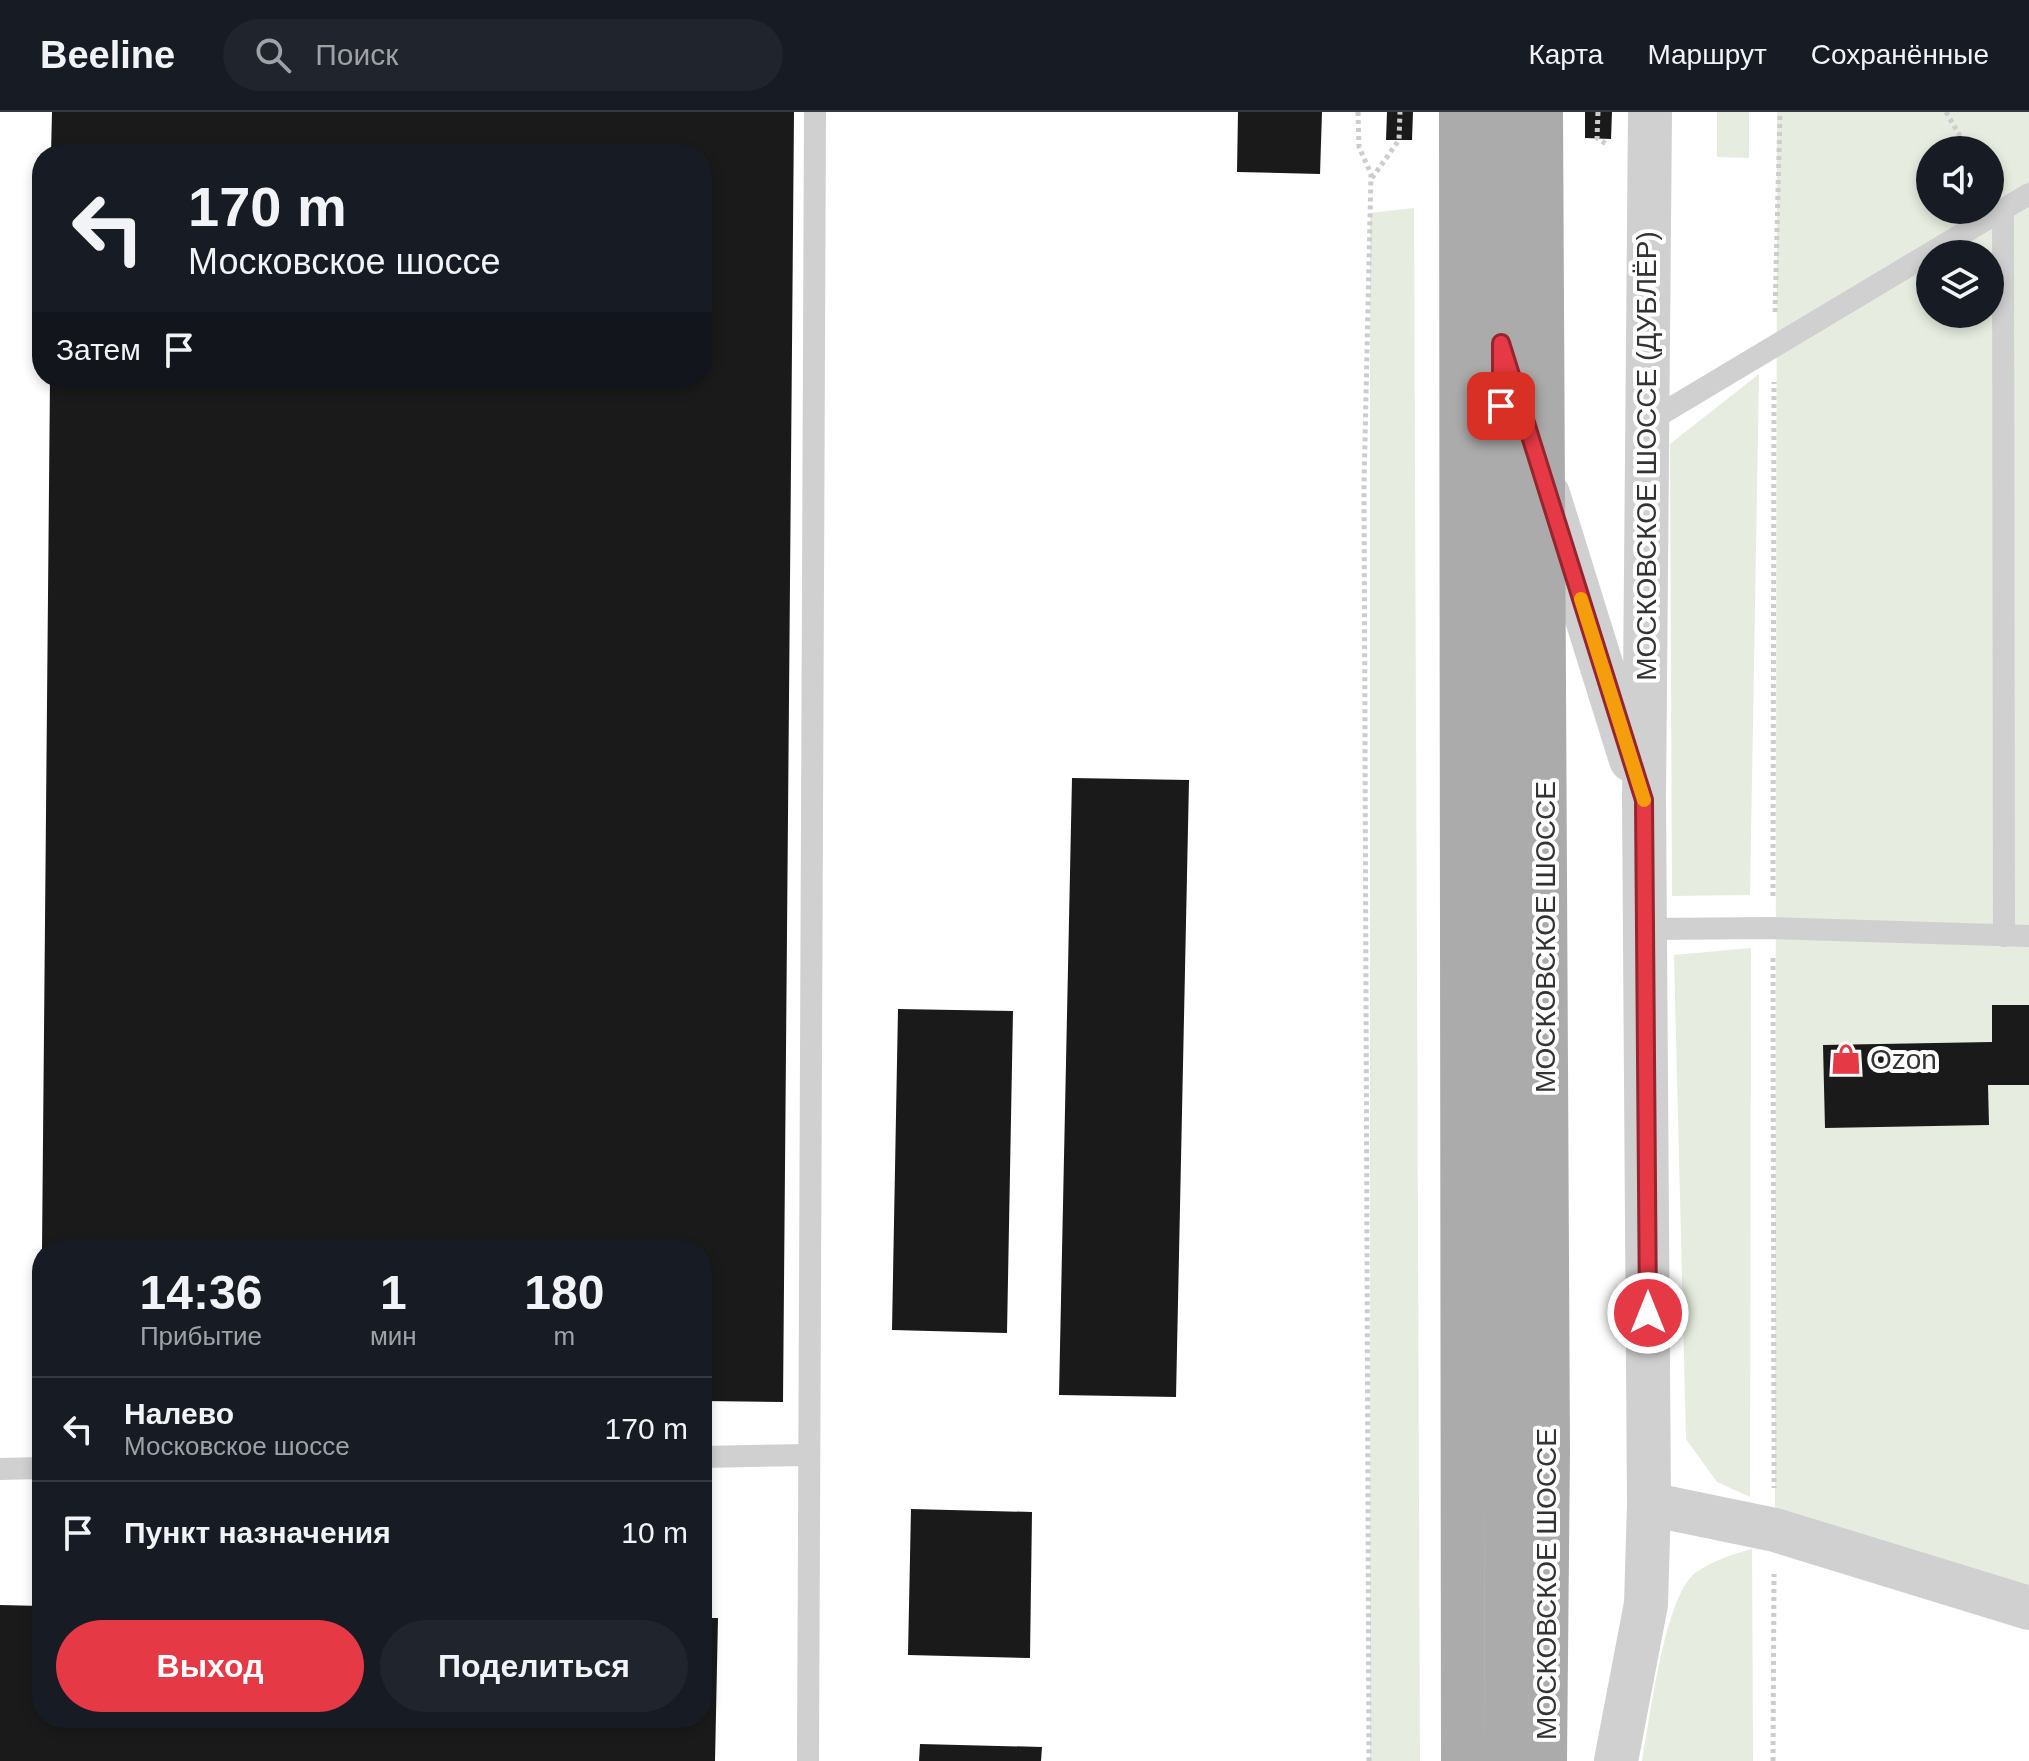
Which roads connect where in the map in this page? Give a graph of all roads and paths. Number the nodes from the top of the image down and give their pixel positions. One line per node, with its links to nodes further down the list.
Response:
1 (815, 112): 24 (lane)
2 (1358, 112): 12 (path)
3 (1400, 112): 12 (path)
4 (1461, 112): 32 (main road)
5 (1501, 112): 17 (main road, МОСКОВСКОЕ ШОССЕ)
6 (1541, 112): 19 (main road, МОСКОВСКОЕ ШОССЕ)
7 (1598, 112): 11 (path)
8 (1650, 112): 18 (street, МОСКОВСКОЕ ШОССЕ (ДУБЛЁР))
9 (1946, 112): 10 (path)
10 (1960, 136)
11 (1597, 138)
12 (1371, 181): 31 (path)
13 (2029, 194): 14 (lane)
14 (2004, 208)
15 (1978, 224): 18 (lane)
16 (2003, 224): 22 (lane)
17 (1501, 343): 19 (street, МОСКОВСКОЕ ШОССЕ (ДУБЛЁР)); 33 (main road, МОСКОВСКОЕ ШОССЕ)
18 (1645, 423): 20 (street, МОСКОВСКОЕ ШОССЕ (ДУБЛЁР))
19 (1543, 477): 20 (street, МОСКОВСКОЕ ШОССЕ (ДУБЛЁР)); 34 (main road, МОСКОВСКОЕ ШОССЕ)
20 (1644, 800): 21 (street, МОСКОВСКОЕ ШОССЕ (ДУБЛЁР))
21 (1647, 929): 22 (lane); 28 (street, МОСКОВСКОЕ ШОССЕ (ДУБЛЁР))
22 (2004, 936): 23 (lane)
23 (2029, 936)
24 (808, 1455): 25 (lane); 30 (lane)
25 (712, 1457)
26 (32, 1468): 27 (lane)
27 (0, 1469)
28 (1649, 1504): 29 (street); 35 (street, МОСКОВСКОЕ ШОССЕ (ДУБЛЁР))
29 (2029, 1608)
30 (808, 1761)
31 (1369, 1761)
32 (1463, 1761)
33 (1507, 1761)
34 (1545, 1761)
35 (1616, 1761)

